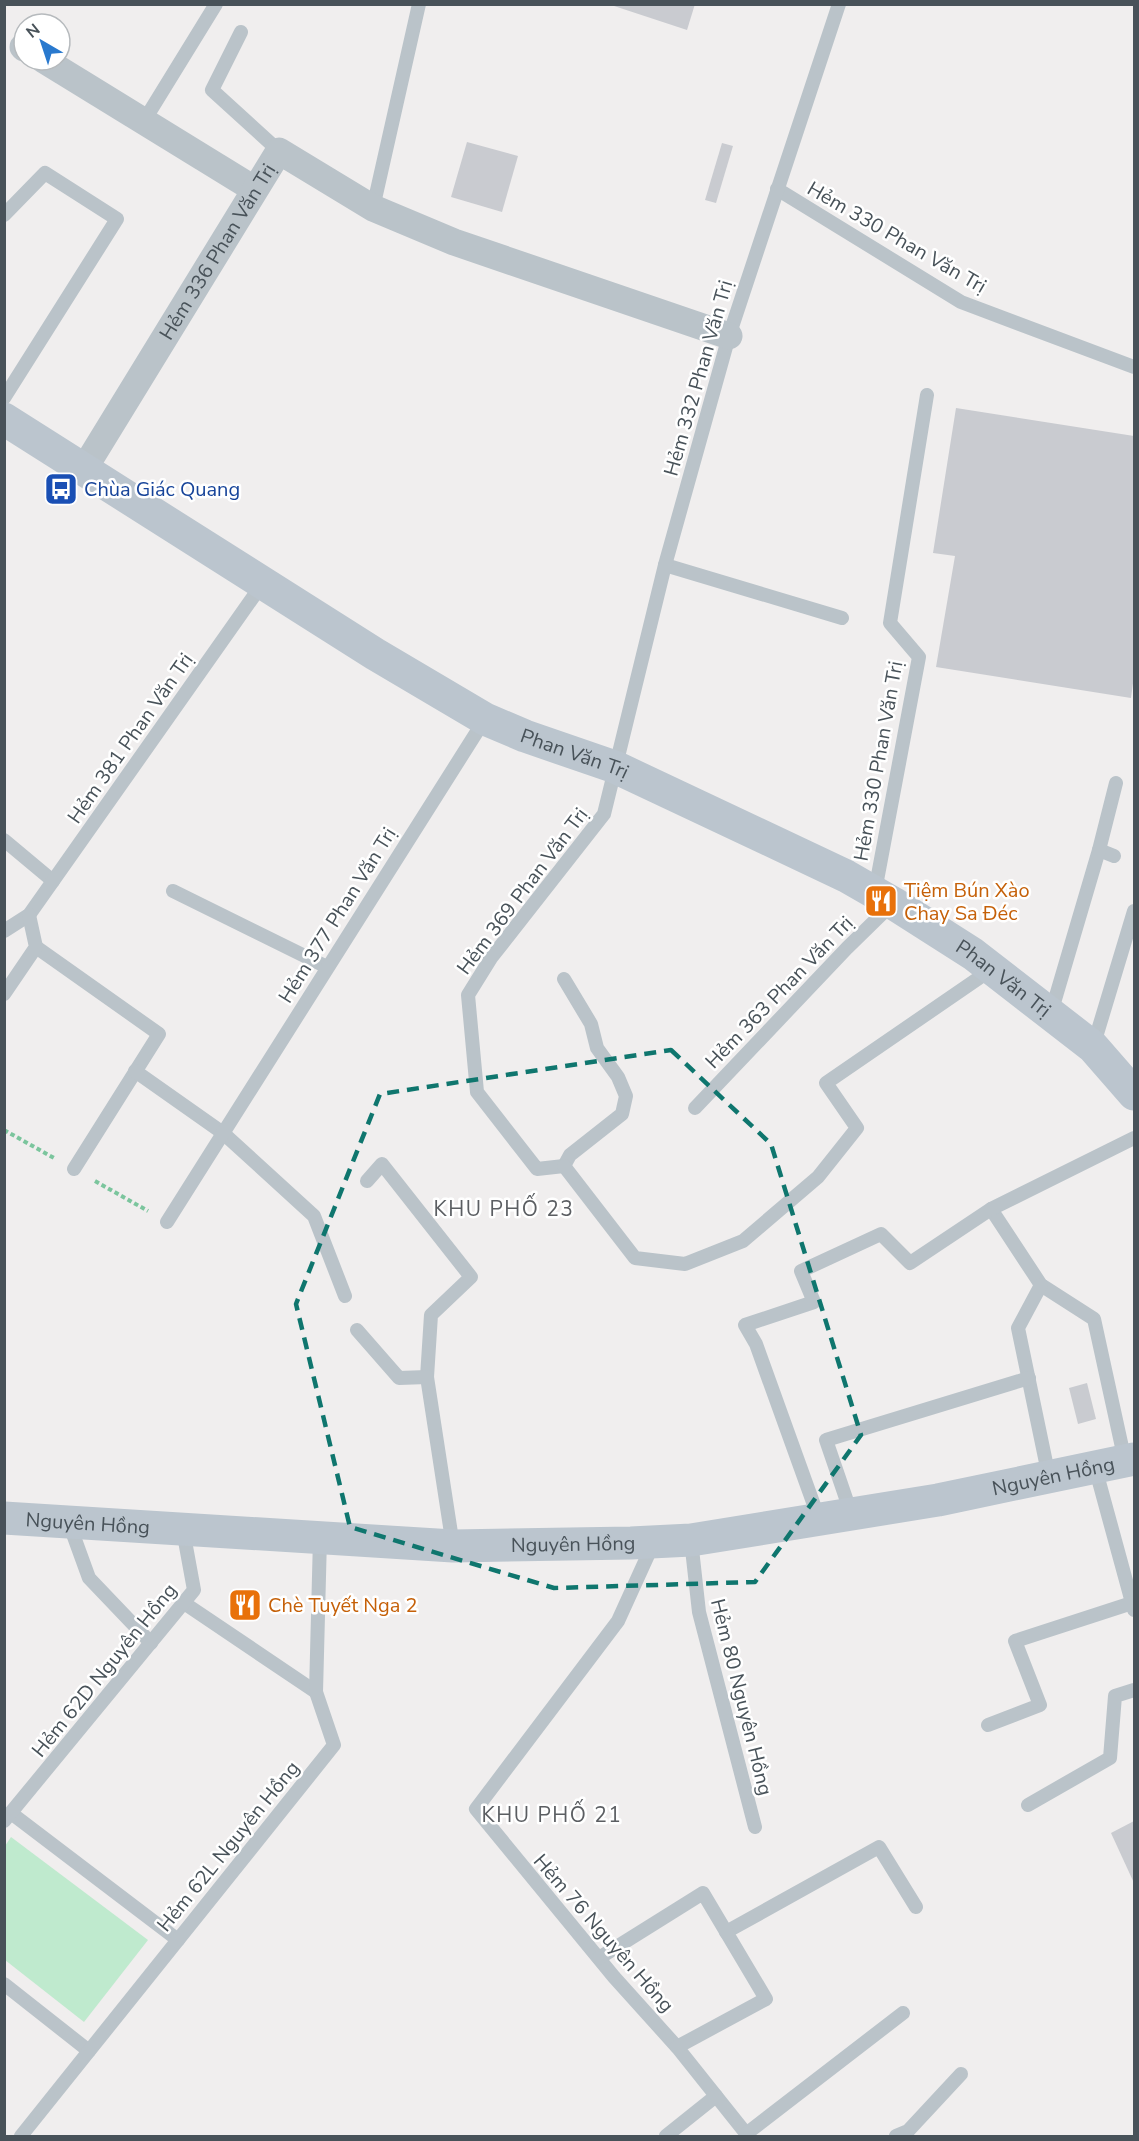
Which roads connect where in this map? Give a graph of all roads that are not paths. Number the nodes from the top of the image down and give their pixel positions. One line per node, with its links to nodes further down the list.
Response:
1 (216, 4): 6 (lane)
2 (419, 4): 10 (lane)
3 (839, 4): 9 (lane, Hẻm 332 Phan Văn Trị)
4 (241, 32): 7 (lane)
5 (63, 72): 6 (street)
6 (144, 121): 8 (street)
7 (279, 151): 8 (street, Hẻm 336 Phan Văn Trị); 10 (street, Hẻm 336 Phan Văn Trị)
8 (254, 189): 17 (street, Hẻm 336 Phan Văn Trị)
9 (777, 189): 12 (lane, Hẻm 332 Phan Văn Trị); 13 (lane, Hẻm 330 Phan Văn Trị)
10 (373, 208): 12 (street, Hẻm 336 Phan Văn Trị)
11 (4, 215): 15 (lane)
12 (729, 336): 18 (lane, Hẻm 332 Phan Văn Trị)
13 (1134, 367)
14 (927, 395): 29 (lane, Hẻm 330 Phan Văn Trị)
15 (4, 398)
16 (4, 419): 17 (main road, Phan Văn Trị)
17 (84, 469): 19 (main road, Phan Văn Trị)
18 (665, 565): 20 (lane); 22 (lane, Hẻm 332 Phan Văn Trị)
19 (263, 583): 21 (main road, Phan Văn Trị); 27 (lane, Hẻm 381 Phan Văn Trị)
20 (842, 618)
21 (485, 718): 22 (main road, Phan Văn Trị); 34 (lane, Hẻm 377 Phan Văn Trị)
22 (615, 767): 29 (main road, Phan Văn Trị); 45 (lane, Hẻm 369 Phan Văn Trị)
23 (1116, 783): 25 (lane)
24 (4, 840): 27 (lane)
25 (1099, 850): 26 (lane); 38 (lane)
26 (1114, 856)
27 (53, 881): 31 (lane, Hẻm 381 Phan Văn Trị)
28 (173, 891): 34 (lane)
29 (884, 899): 35 (main road, Phan Văn Trị); 42 (lane, Hẻm 363 Phan Văn Trị)
30 (1134, 911): 39 (lane)
31 (29, 915): 32 (lane, Hẻm 381 Phan Văn Trị); 33 (lane)
32 (4, 931)
33 (36, 947): 37 (lane); 40 (lane)
34 (327, 967): 43 (lane, Hẻm 377 Phan Văn Trị)
35 (992, 969): 38 (main road, Phan Văn Trị); 45 (lane)
36 (564, 979): 45 (lane)
37 (4, 994)
38 (1050, 1015): 39 (main road, Phan Văn Trị)
39 (1093, 1047): 41 (main road, Phan Văn Trị)
40 (135, 1071): 43 (lane); 46 (lane)
41 (1134, 1094)
42 (695, 1108)
43 (223, 1132): 49 (lane, Hẻm 377 Phan Văn Trị); 51 (lane)
44 (1134, 1138): 48 (lane)
45 (564, 1166)
46 (74, 1169)
47 (367, 1181): 53 (lane)
48 (991, 1209): 50 (lane); 59 (lane)
49 (167, 1222)
50 (1041, 1285): 54 (lane); 55 (lane)
51 (345, 1296)
52 (357, 1330): 53 (lane)
53 (428, 1377): 65 (lane)
54 (1029, 1378): 56 (lane); 57 (lane)
55 (1118, 1463): 56 (main road, Nguyên Hồng); 67 (lane)
56 (1048, 1477): 57 (main road, Nguyên Hồng)
57 (851, 1513): 59 (main road, Nguyên Hồng)
58 (4, 1518): 60 (main road, Nguyên Hồng)
59 (819, 1519): 63 (main road, Nguyên Hồng)
60 (68, 1523): 61 (main road, Nguyên Hồng); 68 (lane)
61 (183, 1530): 62 (main road, Nguyên Hồng); 66 (lane, Hẻm 62D Nguyên Hồng)
62 (320, 1538): 65 (main road, Nguyên Hồng); 70 (lane, Hẻm 62L Nguyên Hồng)
63 (691, 1540): 64 (main road, Nguyên Hồng); 74 (lane, Hẻm 80 Nguyên Hồng)
64 (654, 1542): 65 (main road, Nguyên Hồng); 78 (lane, Hẻm 76 Nguyên Hồng)
65 (453, 1546)
66 (184, 1603): 68 (lane, Hẻm 62D Nguyên Hồng); 70 (lane)
67 (1133, 1607): 71 (lane)
68 (151, 1643): 73 (lane, Hẻm 62D Nguyên Hồng)
69 (1134, 1690): 72 (lane)
70 (316, 1692): 77 (lane, Hẻm 62L Nguyên Hồng)
71 (988, 1725)
72 (1028, 1805)
73 (8, 1817): 77 (lane)
74 (755, 1827)
75 (916, 1908): 76 (lane)
76 (726, 1932): 78 (lane); 81 (lane)
77 (178, 1940): 82 (lane, Hẻm 62L Nguyên Hồng)
78 (599, 1958): 81 (lane, Hẻm 76 Nguyên Hồng)
79 (4, 1984): 82 (lane)
80 (903, 2013): 85 (lane)
81 (677, 2047): 84 (lane, Hẻm 76 Nguyên Hồng)
82 (89, 2051): 86 (lane, Hẻm 62L Nguyên Hồng)
83 (961, 2074): 88 (lane)
84 (716, 2096): 85 (lane, Hẻm 76 Nguyên Hồng); 87 (lane)
85 (747, 2135)
86 (21, 2136)
87 (666, 2136)
88 (896, 2136)

